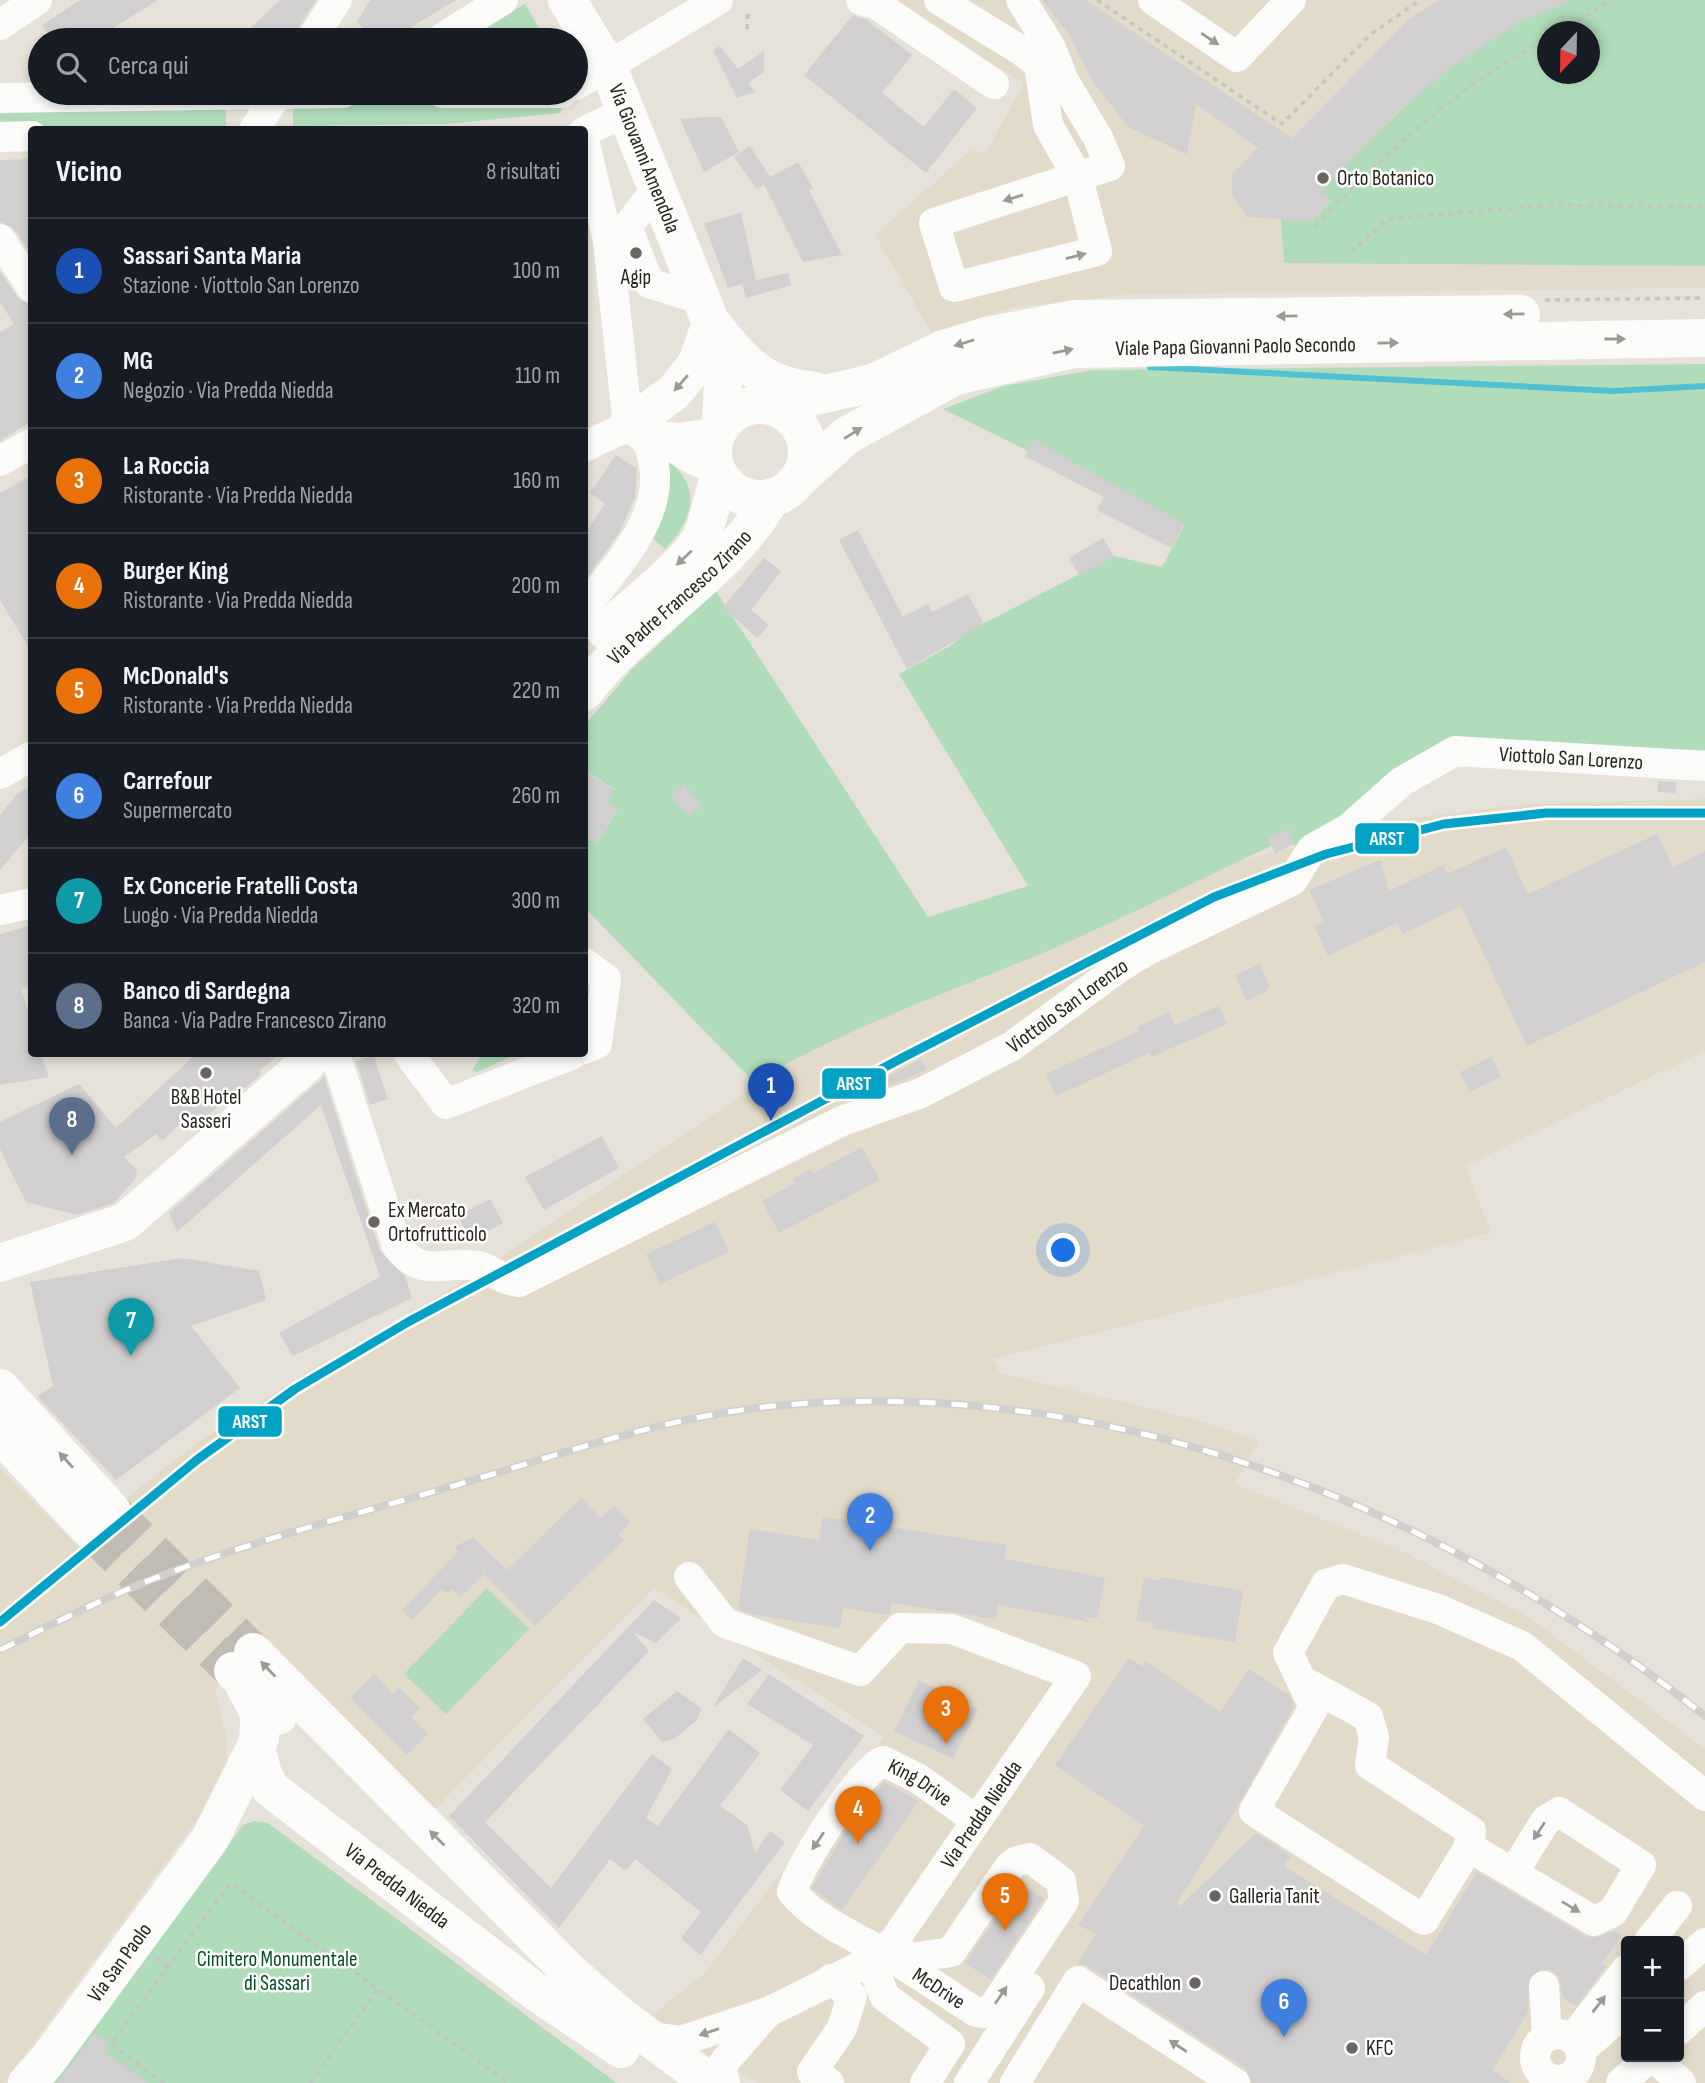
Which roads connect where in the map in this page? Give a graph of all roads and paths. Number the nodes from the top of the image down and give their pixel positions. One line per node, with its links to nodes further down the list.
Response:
1 (37, 0): 14 (street)
2 (337, 0): 15 (street)
3 (503, 0): 16 (street)
4 (567, 0): 17 (main road, Via Giovanni Amendola)
5 (718, 0): 21 (street)
6 (861, 0): 23 (street)
7 (939, 0): 35 (street)
8 (1021, 0): 35 (street)
9 (1153, 0): 10 (street, one-way to 10)
10 (1291, 0)
11 (1612, 0): 13 (path)
12 (748, 9): 18 (path)
13 (1578, 21)
14 (0, 25)
15 (320, 28)
16 (458, 28)
17 (584, 28)
18 (747, 29)
19 (588, 34): 21 (main road, Via Giovanni Amendola)
20 (1537, 44): 39 (path)
21 (608, 67): 22 (street); 28 (main road, Via Giovanni Amendola)
22 (588, 78)
23 (994, 85)
24 (0, 98): 25 (street)
25 (28, 98)
26 (240, 105): 29 (street)
27 (270, 105): 30 (street)
28 (627, 111): 31 (street); 36 (main road, Via Giovanni Amendola)
29 (238, 126)
30 (257, 126)
31 (588, 130)
32 (28, 136): 33 (street)
33 (0, 137)
34 (588, 151): 38 (street)
35 (1078, 178): 35 (street, one-way to 35)
36 (658, 187): 38 (street); 45 (main road, Via Giovanni Amendola)
37 (1705, 206): 41 (path)
38 (614, 220): 43 (street); 44 (street)
39 (1315, 226)
40 (0, 239): 42 (street)
41 (1351, 252)
42 (28, 282)
43 (649, 284): 44 (street); 45 (street)
44 (614, 300): 49 (street)
45 (707, 312): 48 (main road, Via Giovanni Amendola); 49 (main road, one-way to 49); 52 (main road, Via Giovanni Amendola)
46 (1705, 312): 48 (main road, Viale Papa Giovanni Paolo Secondo, one-way to 48)
47 (1705, 338): 54 (main road, Viale Papa Giovanni Paolo Secondo, one-way to 47)
48 (775, 398): 52 (main road); 54 (main road)
49 (642, 431): 51 (street); 52 (street); 55 (street)
50 (28, 445): 53 (street)
51 (588, 446)
52 (713, 460): 54 (main road); 56 (main road, Via Padre Francesco Zirano, one-way to 56)
53 (0, 461)
54 (786, 487): 57 (main road, Via Padre Francesco Zirano)
55 (588, 603)
56 (588, 649)
57 (588, 688)
58 (28, 758): 60 (street)
59 (1705, 766): 66 (street, Viottolo San Lorenzo)
60 (0, 774)
61 (28, 904): 62 (street)
62 (0, 910)
63 (588, 966): 64 (street)
64 (588, 1047)
65 (319, 1057): 69 (main road)
66 (320, 1057)
67 (418, 1057): 68 (street)
68 (565, 1057)
69 (0, 1263)
70 (0, 1388): 71 (main road, one-way to 70)
71 (0, 1434)
72 (689, 1577): 78 (street, Via Predda Niedda)
73 (1301, 1680): 76 (street); 80 (street); 80 (street)
74 (319, 1720): 75 (main road); 75 (main road, Via Predda Niedda, one-way to 75); 96 (main road, Via Predda Niedda, one-way to 74)
75 (268, 1729): 77 (main road, Via Predda Niedda); 79 (main road, Via San Paolo); 96 (main road, Via Predda Niedda)
76 (1705, 1796)
77 (297, 1810): 79 (main road, Via San Paolo); 96 (main road, Via Predda Niedda)
78 (976, 1820): 86 (street, Via Predda Niedda); 86 (street, King Drive, one-way to 86)
79 (209, 1839): 101 (main road, Via San Paolo)
80 (1469, 1847): 81 (street)
81 (1513, 1873)
82 (1677, 1906): 83 (street)
83 (1653, 1936)
84 (1059, 1943): 100 (street)
85 (1705, 1943): 87 (street)
86 (881, 1953): 86 (street, McDrive, one-way to 86); 89 (street, Via Predda Niedda); 110 (street)
87 (1684, 1962)
88 (1621, 1978): 97 (street, one-way to 88)
89 (831, 1979): 93 (street, Via Predda Niedda); 109 (street)
90 (1544, 1986): 97 (street)
91 (380, 1988): 103 (path); 104 (path); 105 (path)
92 (1705, 2006): 95 (street)
93 (768, 2012): 96 (street, Via Predda Niedda, one-way to 96); 108 (street, Via Predda Niedda)
94 (1621, 2015): 97 (street)
95 (1684, 2025)
96 (635, 2043): 106 (main road, Via Predda Niedda); 107 (main road, Via Predda Niedda)
97 (1573, 2056): 102 (street)
98 (1646, 2062): 114 (street)
99 (1658, 2062): 115 (street)
100 (974, 2075): 111 (street)
101 (36, 2076)
102 (1538, 2078)
103 (164, 2083)
104 (310, 2083)
105 (509, 2083)
106 (666, 2083)
107 (711, 2083)
108 (724, 2083)
109 (829, 2083)
110 (925, 2083)
111 (1006, 2083)
112 (1015, 2083): 113 (street, one-way to 112)
113 (1235, 2083)
114 (1621, 2083)
115 (1681, 2083)

